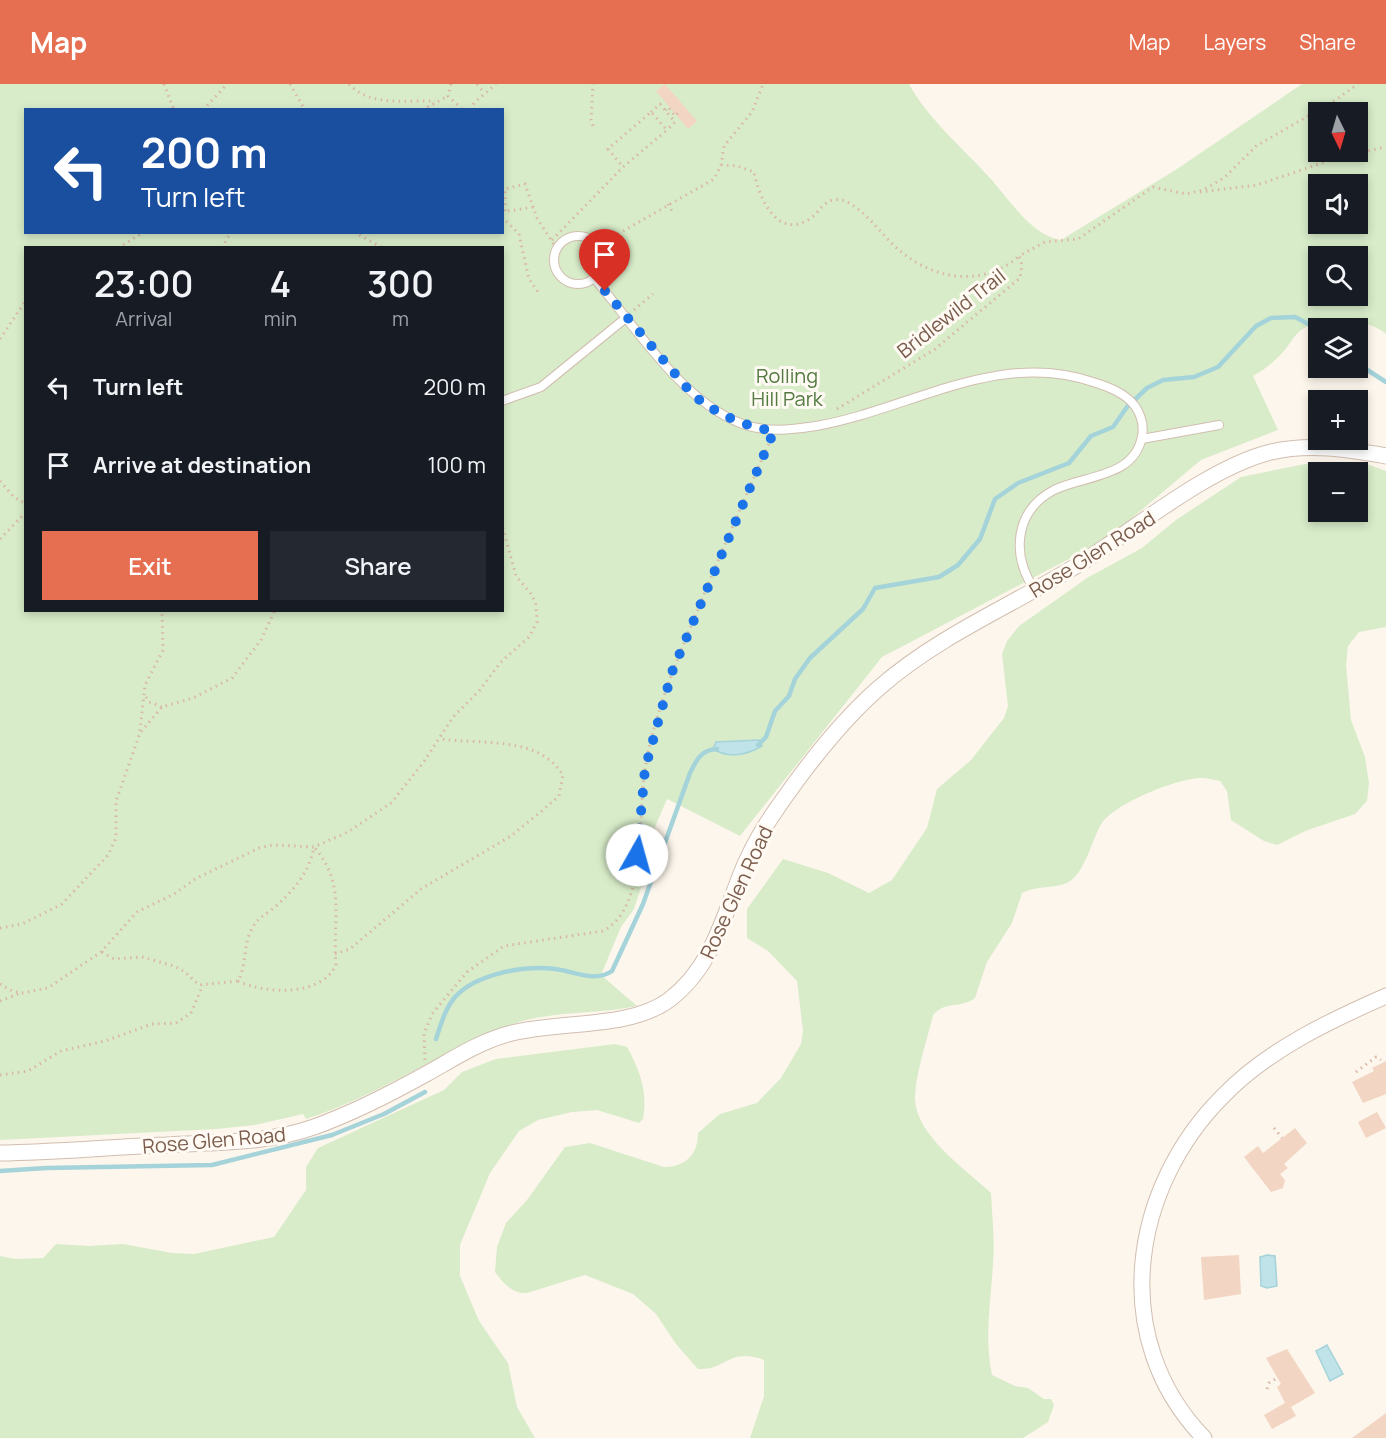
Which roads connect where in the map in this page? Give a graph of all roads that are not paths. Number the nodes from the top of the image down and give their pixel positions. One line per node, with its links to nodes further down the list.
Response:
1 (594, 278): 1 (lane); 2 (lane)
2 (627, 317): 3 (lane); 5 (lane)
3 (504, 400)
4 (1219, 425): 5 (lane)
5 (1142, 439): 7 (lane)
6 (1386, 456): 7 (street, Rose Glen Road)
7 (1035, 590): 9 (street, Rose Glen Road)
8 (1386, 996): 10 (street)
9 (0, 1154)
10 (1204, 1438)

